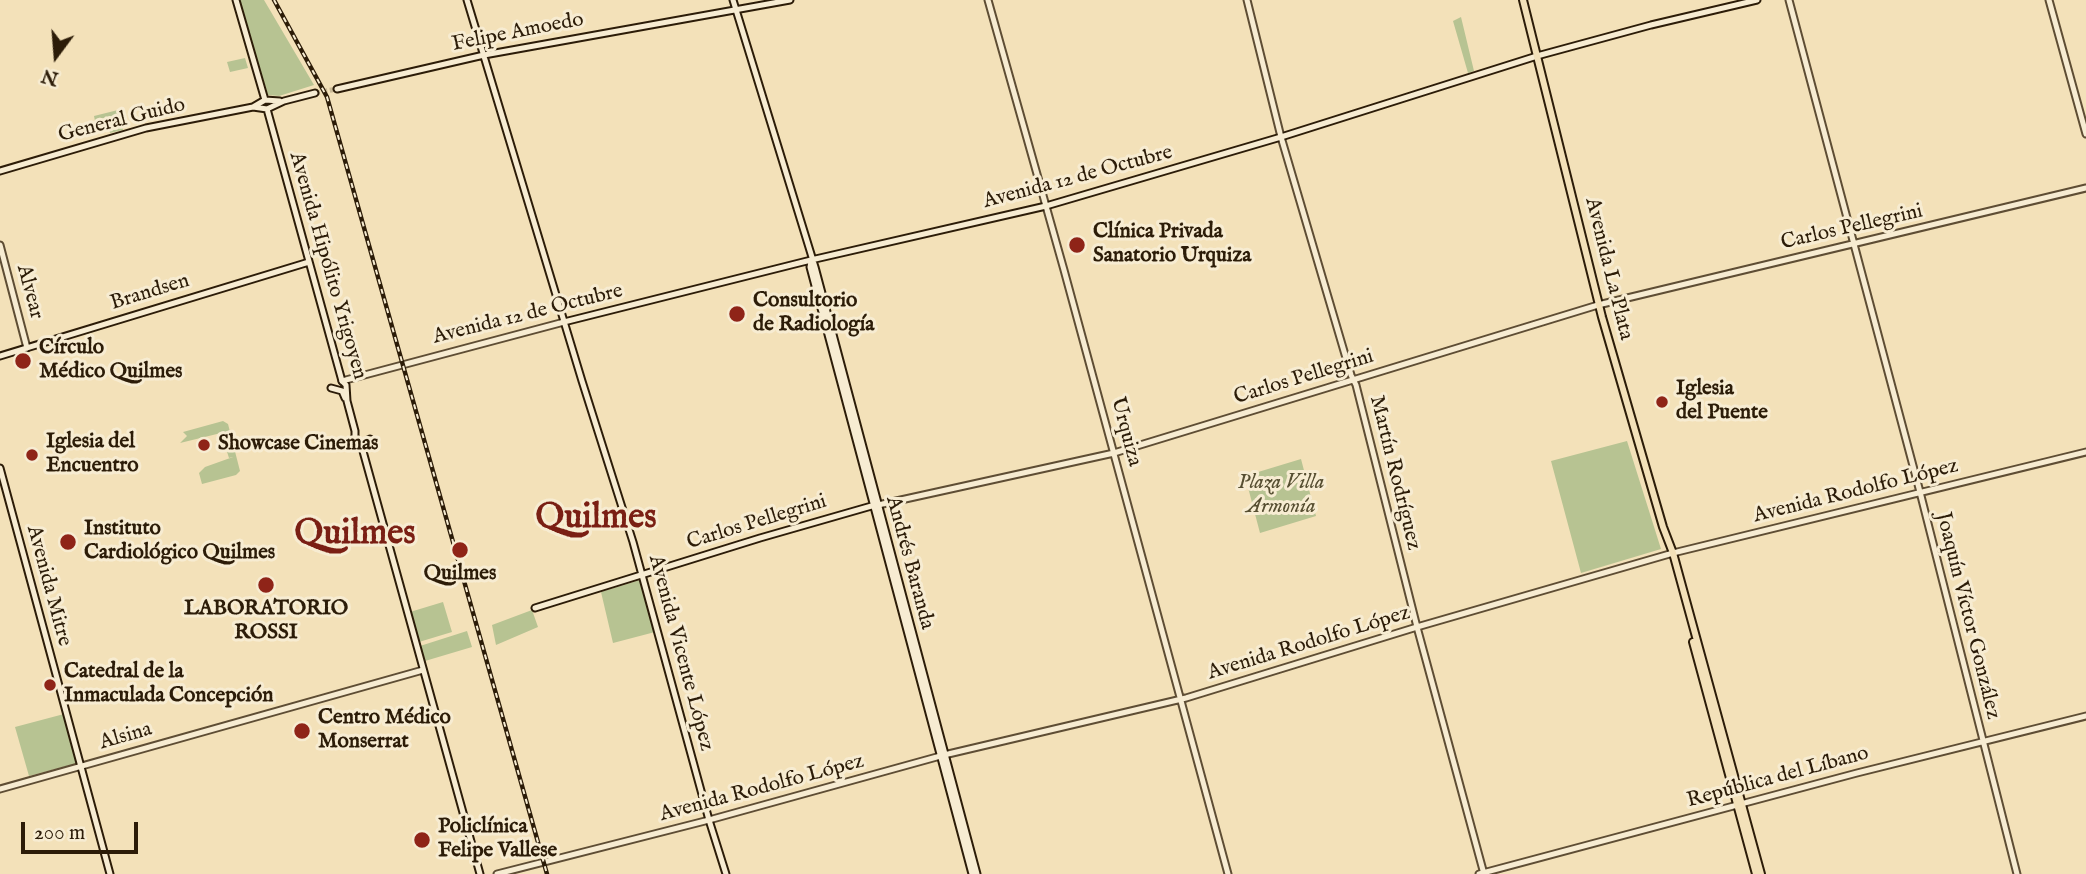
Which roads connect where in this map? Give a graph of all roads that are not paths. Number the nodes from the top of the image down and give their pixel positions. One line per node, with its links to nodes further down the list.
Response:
1 (236, 0): 16 (street)
2 (467, 0): 12 (street, Avenida Vicente López)
3 (733, 0): 11 (street, Andrés Baranda)
4 (790, 0): 11 (street, Felipe Amoedo)
5 (988, 0): 24 (street, Urquiza)
6 (1247, 0): 21 (street, Martín Rodríguez)
7 (1522, 0): 13 (main road, Avenida La Plata)
8 (1757, 0): 13 (street, Avenida 12 de Octubre)
9 (1789, 0): 25 (street, Joaquín Víctor González)
10 (2049, 0): 20 (street)
11 (736, 9): 12 (street, Felipe Amoedo); 27 (street, Andrés Baranda)
12 (484, 55): 14 (street, Felipe Amoedo); 30 (street, Avenida Vicente López)
13 (1538, 56): 21 (street, Avenida 12 de Octubre); 29 (main road, Avenida La Plata)
14 (337, 89)
15 (315, 93): 17 (street)
16 (265, 100): 17 (street); 18 (street, General Guido)
17 (284, 101): 19 (street)
18 (253, 107): 19 (street, General Guido); 22 (street, General Guido)
19 (267, 109): 28 (street, Avenida Hipólito Yrigoyen)
20 (2086, 134)
21 (1281, 137): 24 (street, Avenida 12 de Octubre); 33 (street, Martín Rodríguez)
22 (0, 171)
23 (2086, 188): 25 (street, Carlos Pellegrini)
24 (1046, 206): 27 (street, Avenida 12 de Octubre); 39 (street, Urquiza)
25 (1854, 243): 29 (street, Carlos Pellegrini); 41 (street, Joaquín Víctor González)
26 (0, 245): 31 (street, Alvear)
27 (811, 260): 30 (street, Avenida 12 de Octubre); 42 (street, Andrés Baranda)
28 (309, 262): 31 (street, Brandsen); 34 (street, Avenida Hipólito Yrigoyen)
29 (1598, 306): 33 (street, Carlos Pellegrini); 43 (main road, Avenida La Plata)
30 (564, 322): 34 (street, Avenida 12 de Octubre); 44 (street, Avenida Vicente López)
31 (27, 348): 32 (street, Brandsen)
32 (0, 356)
33 (1353, 380): 39 (street, Carlos Pellegrini); 46 (street, Martín Rodríguez)
34 (342, 381): 35 (street, Avenida Hipólito Yrigoyen); 35 (street, Avenida 12 de Octubre)
35 (347, 401): 36 (street, Avenida Hipólito Yrigoyen)
36 (355, 431): 37 (street); 37 (street)
37 (360, 444): 47 (street)
38 (2086, 452): 41 (street, Avenida Rodolfo López)
39 (1114, 453): 42 (street, Carlos Pellegrini); 48 (street, Urquiza)
40 (0, 468): 52 (street, Avenida Mitre)
41 (1920, 492): 43 (street, Avenida Rodolfo López); 50 (street, Joaquín Víctor González)
42 (876, 505): 44 (street, Carlos Pellegrini); 51 (street, Andrés Baranda)
43 (1671, 554): 46 (street, Avenida Rodolfo López); 54 (main road, Avenida La Plata)
44 (643, 575): 45 (street, Carlos Pellegrini); 55 (street, Avenida Vicente López)
45 (535, 608)
46 (1417, 627): 48 (street, Avenida Rodolfo López); 56 (street, Martín Rodríguez)
47 (423, 670): 52 (street, Alsina); 58 (street)
48 (1182, 699): 51 (street, Avenida Rodolfo López); 62 (street, Urquiza)
49 (2086, 716): 50 (street, República del Líbano)
50 (1983, 742): 54 (street, República del Líbano); 65 (street, Joaquín Víctor González)
51 (942, 756): 55 (street, Avenida Rodolfo López); 61 (street, Andrés Baranda)
52 (80, 766): 53 (street, Alsina); 57 (street, Avenida Mitre)
53 (0, 789)
54 (1739, 804): 56 (street, República del Líbano); 63 (main road, Avenida La Plata); 64 (main road, Avenida La Plata)
55 (709, 820): 59 (street, Avenida Rodolfo López); 60 (street, Avenida Vicente López)
56 (1482, 873)
57 (110, 874)
58 (480, 874)
59 (497, 874)
60 (726, 874)
61 (974, 874)
62 (1228, 874)
63 (1756, 874)
64 (1761, 874)
65 (2017, 874)

